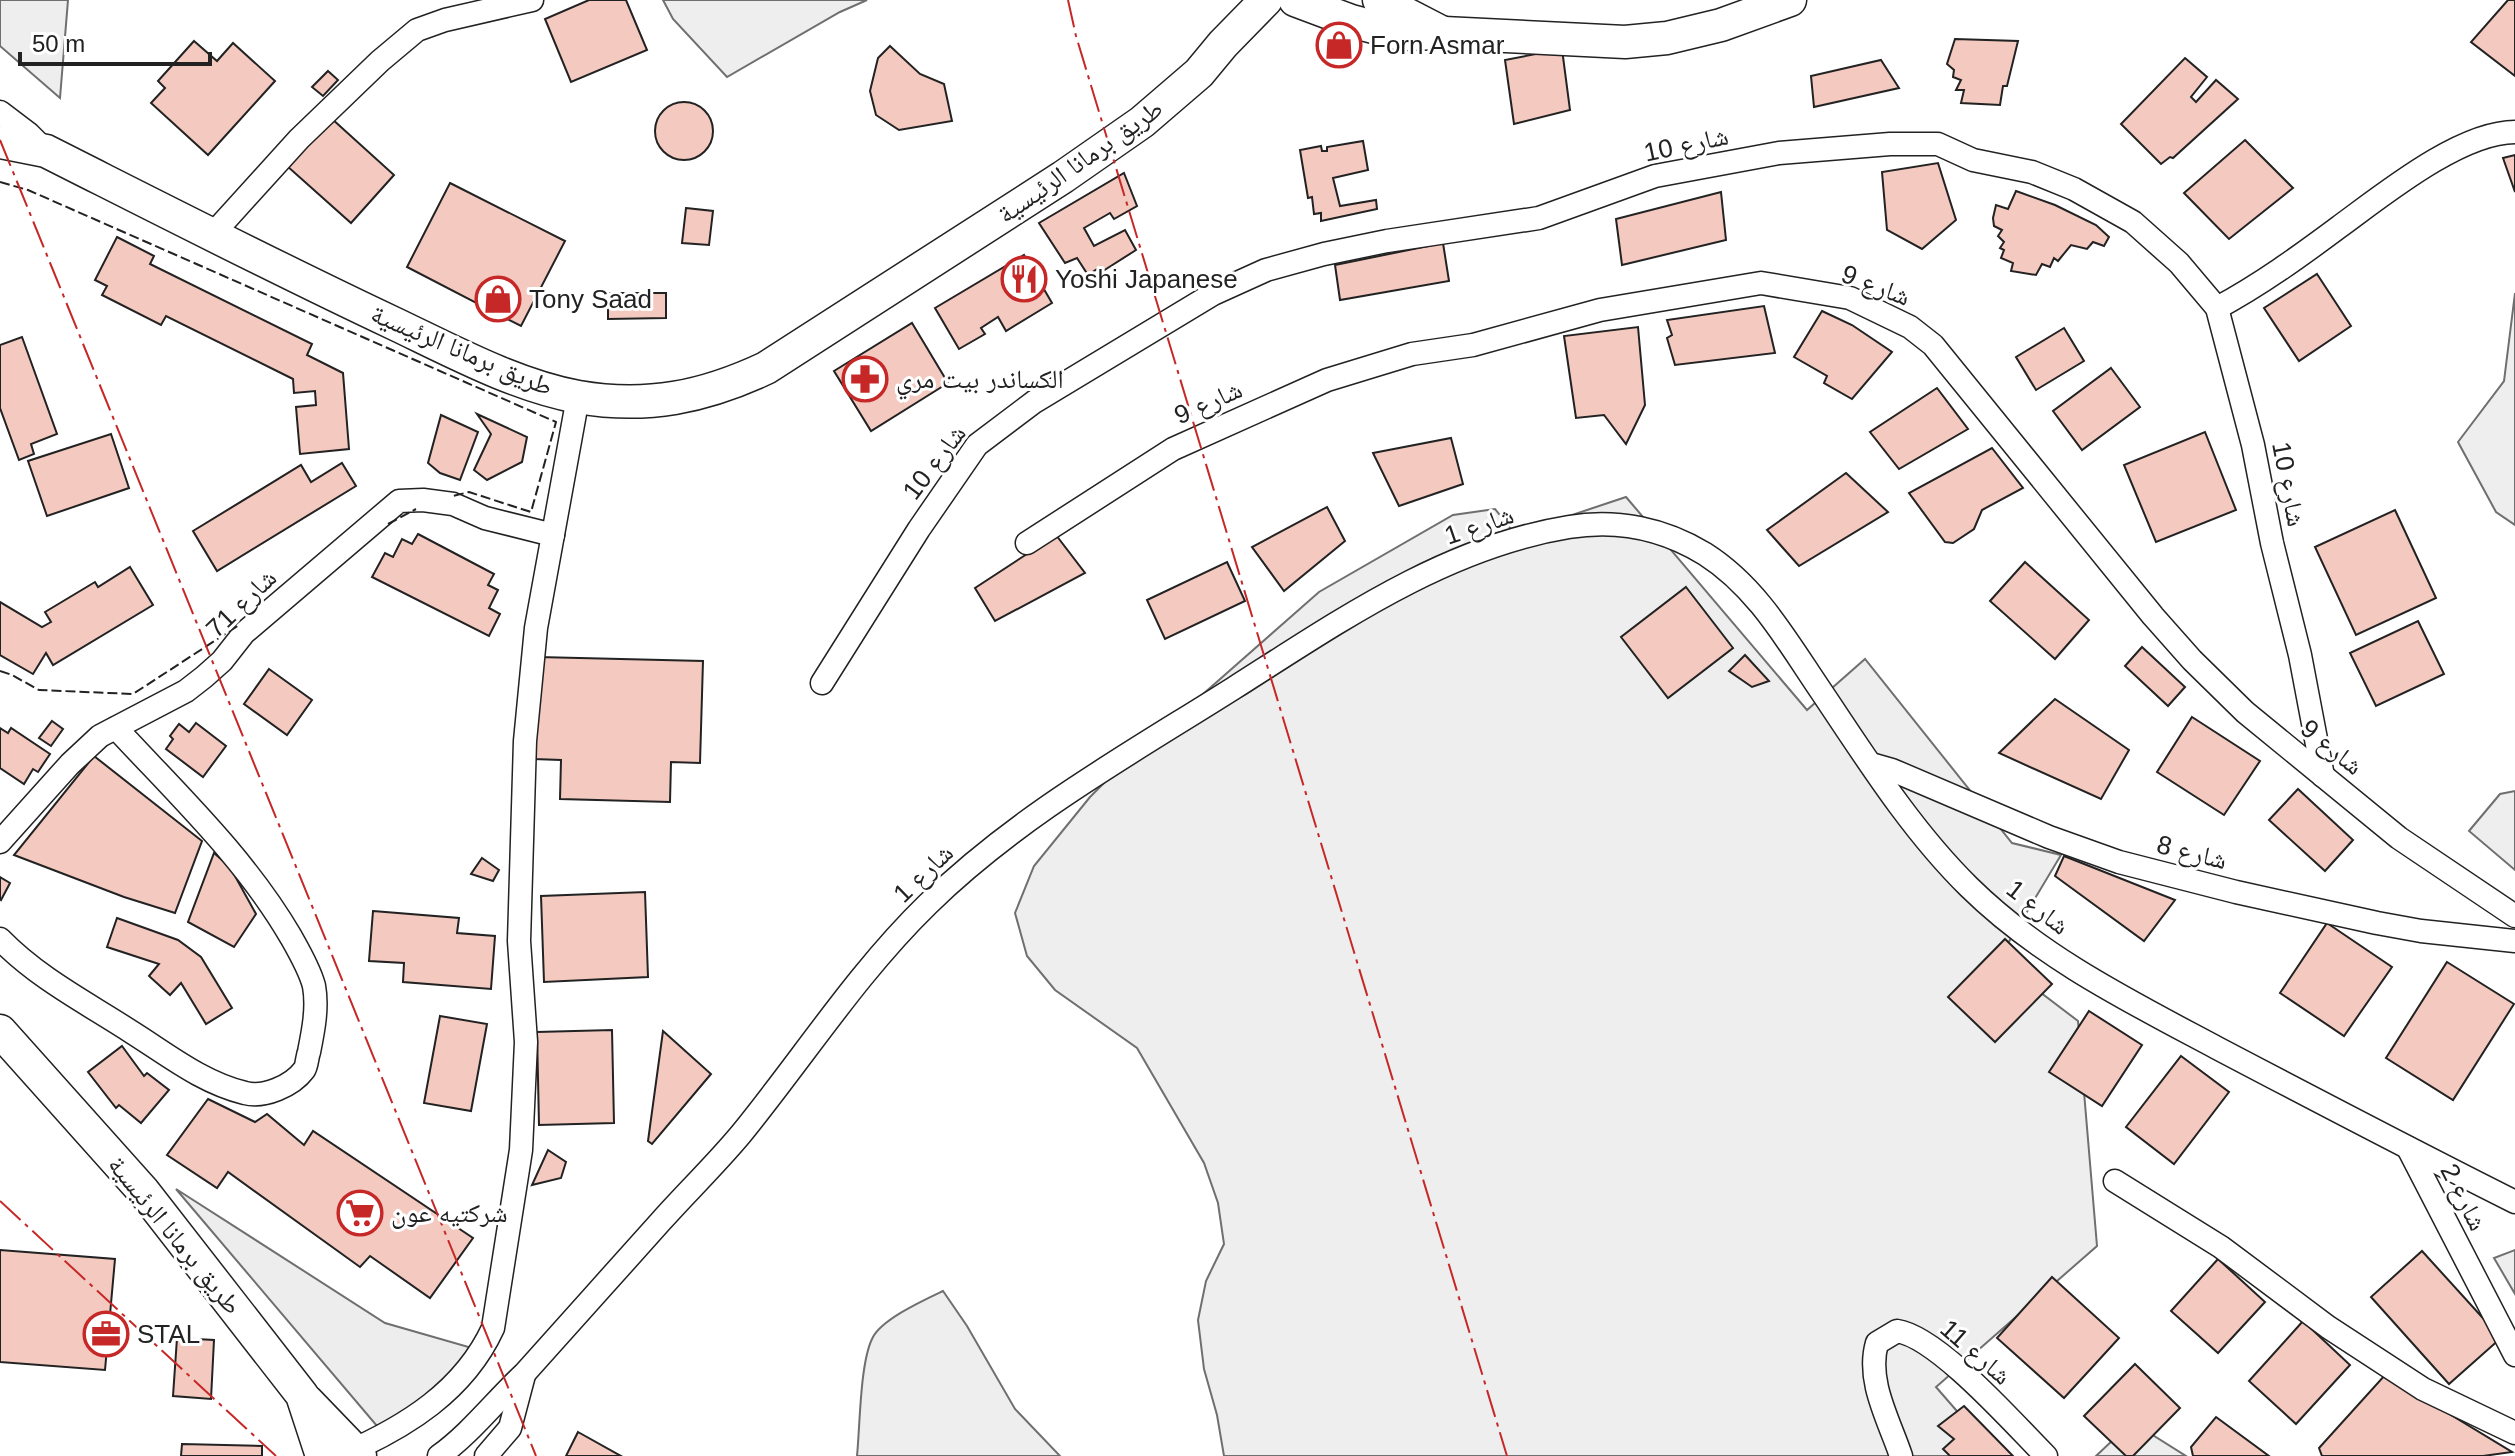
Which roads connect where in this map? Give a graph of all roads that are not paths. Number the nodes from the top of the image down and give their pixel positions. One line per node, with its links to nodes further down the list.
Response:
1 (532, 0): 12 (street)
2 (1266, 0): 7 (main road, طريق برمانا الرئيسية)
3 (1295, 0): 6 (main road); 7 (main road, طريق برمانا الرئيسية)
4 (1379, 0): 6 (main road)
5 (1790, 0): 6 (main road)
6 (1444, 33)
7 (1199, 73): 14 (main road, طريق برمانا الرئيسية)
8 (0, 112): 11 (street)
9 (2515, 132): 13 (street)
10 (0, 142): 11 (main road, طريق برمانا الرئيسية)
11 (46, 151): 12 (main road, طريق برمانا الرئيسية)
12 (212, 235): 14 (main road, طريق برمانا الرئيسية)
13 (2217, 308): 17 (street, شارع 10); 20 (street, شارع 10)
14 (578, 397): 15 (street)
15 (553, 535): 18 (street, شارع 71); 33 (street)
16 (1027, 543): 20 (street, شارع 9)
17 (822, 683)
18 (116, 728): 21 (street, شارع 71); 23 (street)
19 (1871, 764): 24 (street, شارع 8); 26 (street, شارع 1); 30 (street, شارع 1)
20 (2323, 776): 22 (street, شارع 9)
21 (0, 842)
22 (2515, 916)
23 (0, 939)
24 (2515, 941)
25 (0, 1031): 31 (main road, طريق برمانا الرئيسية)
26 (2408, 1148): 28 (street, شارع 1); 29 (street, شارع 2)
27 (2115, 1181): 32 (street)
28 (2515, 1202)
29 (2515, 1355)
30 (524, 1374): 35 (street, شارع 1); 36 (street)
31 (302, 1395): 33 (main road); 34 (main road, طريق برمانا الرئيسية)
32 (2515, 1433)
33 (351, 1454)
34 (322, 1456)
35 (439, 1456)
36 (486, 1456)
37 (1901, 1456): 38 (street, شارع 11)
38 (2046, 1456)

